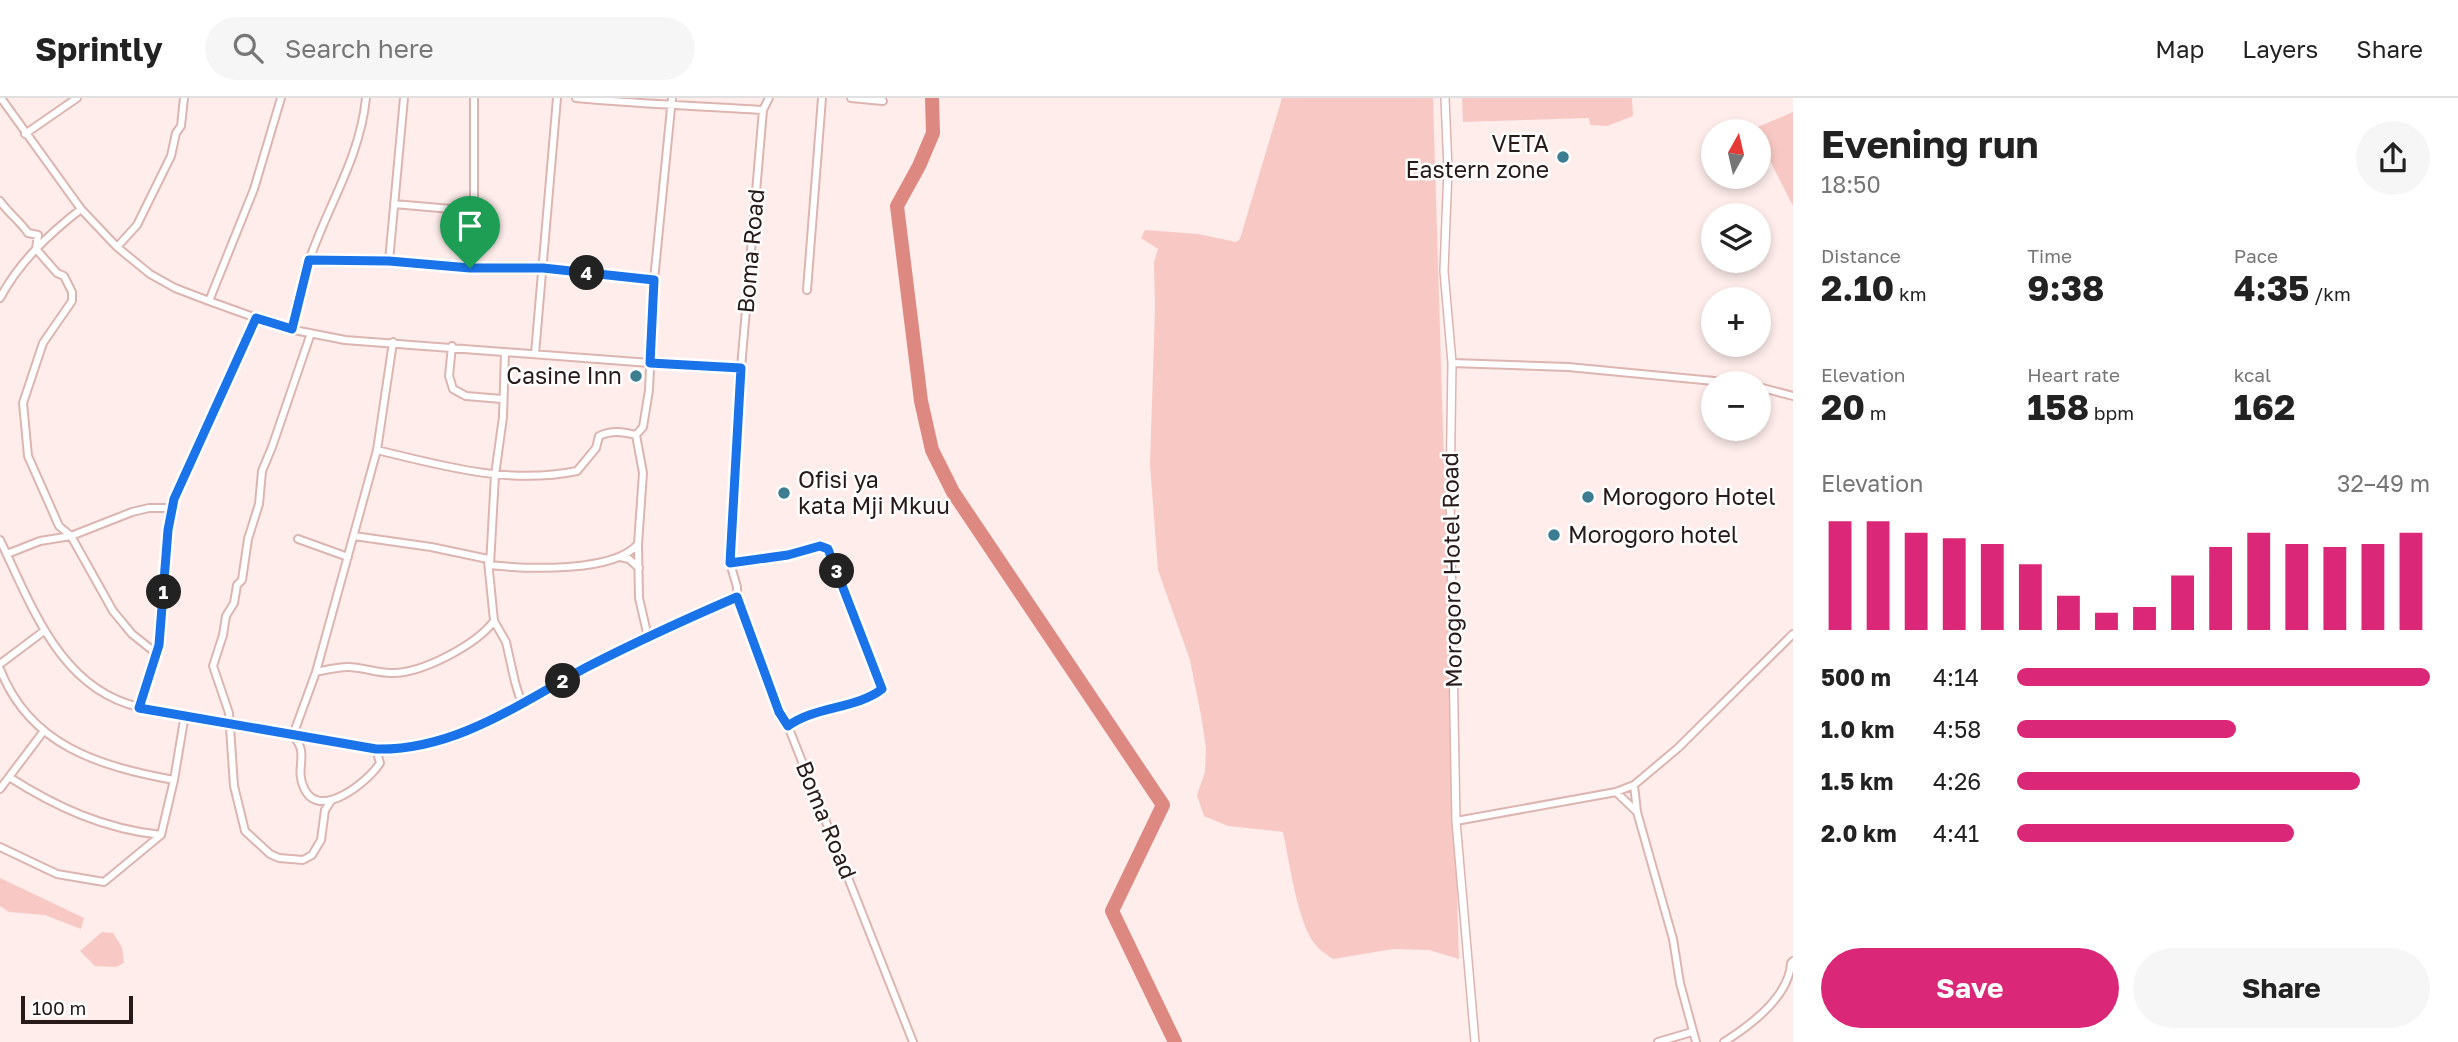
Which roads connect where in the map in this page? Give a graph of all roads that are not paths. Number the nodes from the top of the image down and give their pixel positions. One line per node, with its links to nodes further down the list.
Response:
1 (1, 98): 18 (street)
2 (184, 98): 23 (street)
3 (281, 98): 32 (street)
4 (366, 98): 25 (street)
5 (404, 98): 20 (street)
6 (474, 98): 22 (street)
7 (557, 98): 28 (street)
8 (576, 98): 14 (street)
9 (769, 98): 17 (street, Boma Road)
10 (822, 98): 30 (street)
11 (851, 98): 16 (street)
12 (1445, 98): 41 (street, Morogoro Hotel Road)
13 (73, 99): 18 (street)
14 (629, 101): 15 (street)
15 (672, 101): 17 (street); 29 (street)
16 (883, 101)
17 (763, 110): 42 (street, Boma Road)
18 (25, 134): 21 (street)
19 (0, 201): 24 (street)
20 (394, 204): 22 (street); 26 (street)
21 (81, 209): 23 (street); 24 (street)
22 (474, 211): 27 (street)
23 (117, 247): 32 (street)
24 (36, 249): 31 (street); 51 (street)
25 (309, 260): 26 (street); 34 (street)
26 (389, 261): 27 (street)
27 (470, 268): 28 (street)
28 (543, 268): 29 (street); 39 (street)
29 (654, 280): 40 (street)
30 (807, 290)
31 (0, 298)
32 (209, 301): 33 (street)
33 (256, 318): 34 (street); 50 (street)
34 (292, 329): 35 (street)
35 (311, 333): 36 (street); 74 (street)
36 (393, 342): 37 (street); 48 (street)
37 (452, 346): 38 (street); 46 (street)
38 (505, 352): 39 (street); 46 (street)
39 (535, 354): 40 (street)
40 (650, 363): 42 (street); 47 (street)
41 (1452, 363): 43 (street); 86 (street, Morogoro Hotel Road)
42 (741, 368): 60 (street, Boma Road)
43 (1701, 380)
44 (1771, 390): 45 (street)
45 (1793, 396)
46 (502, 399): 49 (street)
47 (636, 435): 49 (street); 55 (street)
48 (377, 450): 49 (street); 52 (street)
49 (495, 475): 59 (street)
50 (172, 508): 51 (street); 67 (street)
51 (71, 536): 56 (street); 67 (street)
52 (354, 536): 57 (street); 59 (street)
53 (298, 539): 57 (street)
54 (0, 540): 56 (street)
55 (638, 544): 58 (street); 61 (street)
56 (7, 554): 64 (street)
57 (348, 557): 70 (street)
58 (619, 557): 59 (street); 61 (street)
59 (489, 562): 63 (street)
60 (730, 563): 62 (street, Boma Road); 75 (street)
61 (639, 568): 66 (street)
62 (737, 597): 66 (street); 75 (street, Boma Road)
63 (494, 621): 70 (street); 71 (street)
64 (44, 631): 68 (street); 72 (street)
65 (1793, 634): 81 (street)
66 (648, 637): 71 (street)
67 (157, 654): 72 (street)
68 (0, 664)
69 (0, 669): 76 (street)
70 (316, 672): 77 (street)
71 (522, 705): 78 (street)
72 (139, 708): 73 (street)
73 (185, 714): 74 (street); 80 (street)
74 (229, 725): 77 (street); 84 (street)
75 (788, 726): 91 (street, Boma Road)
76 (43, 732): 79 (street); 80 (street)
77 (293, 735): 78 (street); 84 (street)
78 (376, 749): 84 (street)
79 (9, 777): 82 (street); 87 (street)
80 (174, 780): 87 (street)
81 (1634, 785): 83 (street); 85 (street)
82 (0, 789)
83 (1616, 792): 85 (street); 86 (street)
84 (331, 801)
85 (1637, 813): 90 (street)
86 (1456, 821): 92 (street, Morogoro Hotel Road)
87 (161, 835): 88 (street)
88 (0, 847)
89 (1793, 961): 95 (street)
90 (1692, 1032): 93 (street); 94 (street)
91 (913, 1042)
92 (1475, 1042)
93 (1658, 1042)
94 (1696, 1042)
95 (1724, 1042)

